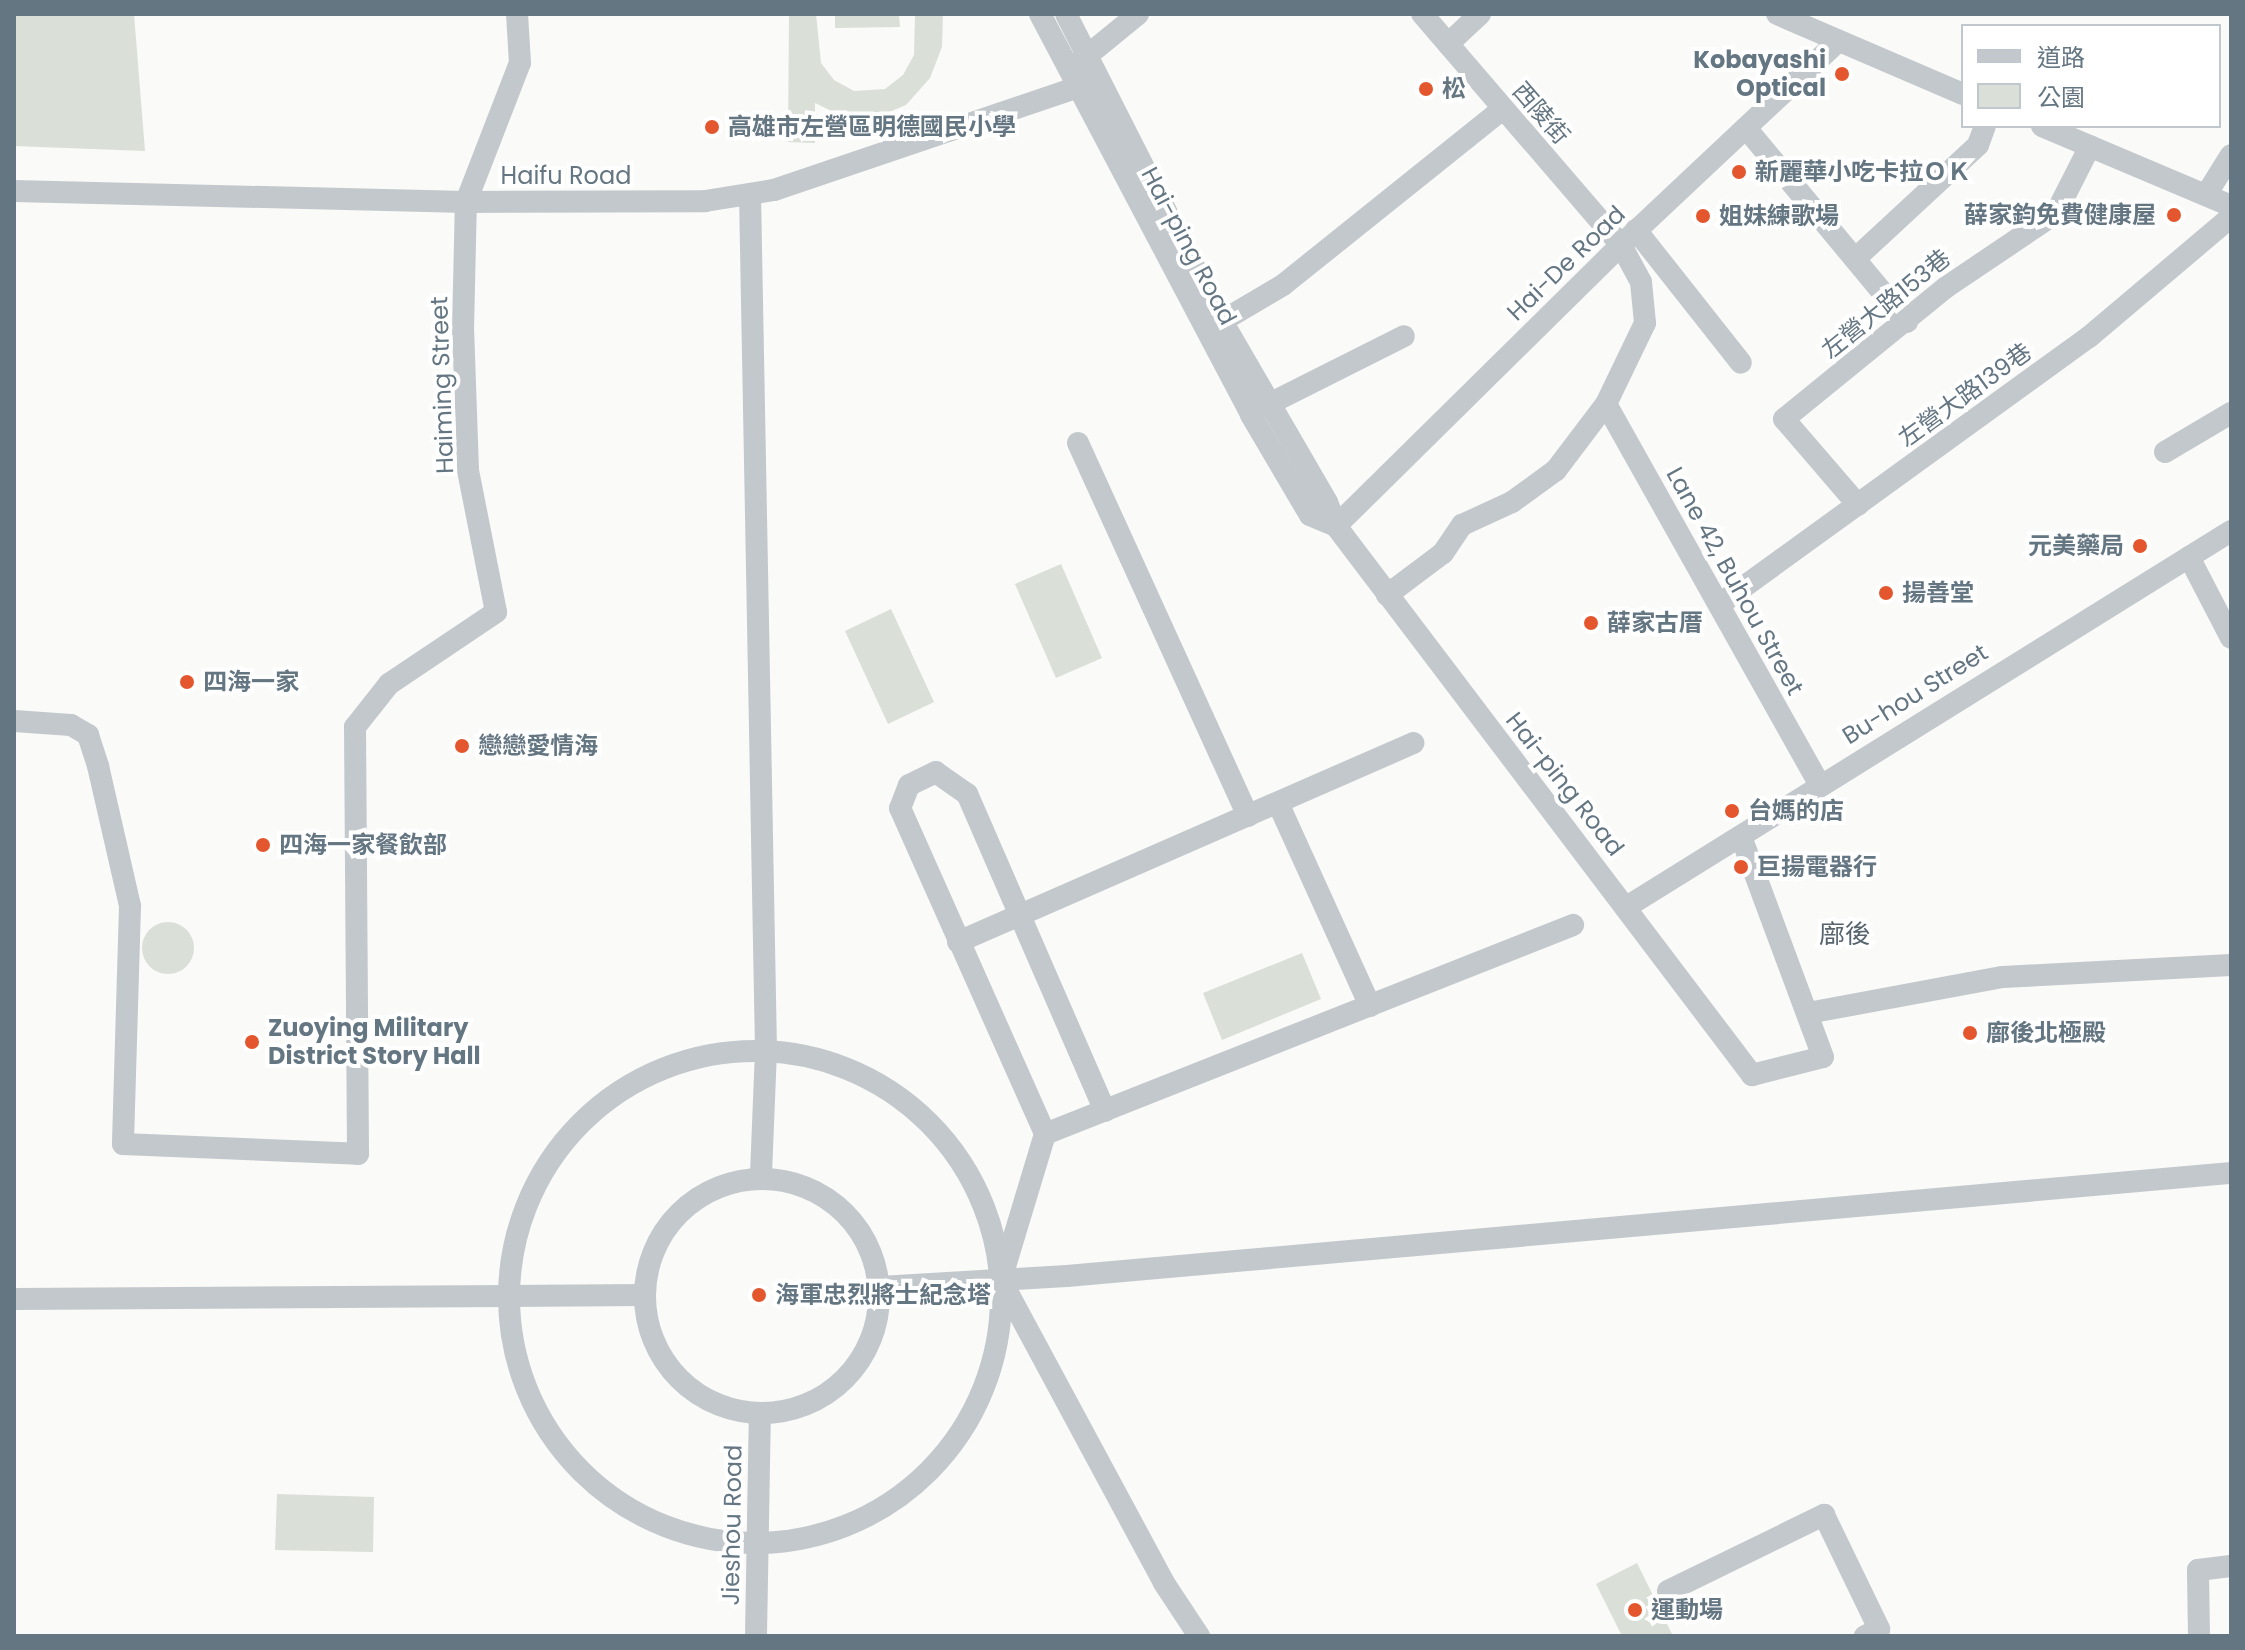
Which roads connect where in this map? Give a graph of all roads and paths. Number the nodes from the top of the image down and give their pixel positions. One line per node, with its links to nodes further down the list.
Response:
1 (517, 14): 23 (street, Haiming Street)
2 (1040, 14): 10 (street, Hai-ping Road)
3 (1066, 14): 10 (street, Hai-ping Road)
4 (1138, 14): 10 (street)
5 (1422, 14): 9 (street, 西陵街)
6 (1480, 14): 9 (street)
7 (1777, 14): 8 (street)
8 (1837, 42): 13 (street); 15 (street, Hai-De Road)
9 (1448, 44): 14 (street, 西陵街)
10 (1078, 63): 11 (street, Hai-ping Road); 12 (street, Hai-ping Road)
11 (1099, 80): 12 (street, Haifu Road); 29 (street, Hai-ping Road)
12 (1078, 90): 21 (street, Haifu Road); 29 (street, Hai-ping Road)
13 (1961, 93)
14 (1503, 109): 26 (street, 西陵街); 29 (street)
15 (1746, 128): 26 (street, Hai-De Road); 27 (street)
16 (1984, 128): 27 (street)
17 (2047, 128): 18 (street)
18 (2090, 146): 22 (street); 28 (street, 左營大路153巷)
19 (2231, 155): 22 (street)
20 (14, 191): 23 (street, Haifu Road)
21 (750, 194): 23 (street, Haifu Road); 57 (street)
22 (2206, 195): 24 (street)
23 (466, 202): 44 (street, Haiming Street)
24 (2231, 206)
25 (2231, 217): 37 (street, 左營大路139巷)
26 (1628, 238): 31 (street); 32 (street); 38 (street, Hai-De Road)
27 (1856, 258): 28 (street)
28 (1907, 322): 37 (street, 左營大路153巷)
29 (1213, 327): 33 (street, Hai-ping Road)
30 (1404, 336): 33 (street)
31 (1741, 363)
32 (1606, 404): 41 (street); 42 (street, Lane 42, Buhou Street)
33 (1260, 408): 38 (street, Hai-ping Road)
34 (2231, 413): 36 (street)
35 (1078, 443): 48 (street)
36 (2165, 452)
37 (1858, 505): 42 (street, 左營大路139巷)
38 (1336, 526): 41 (street, Hai-ping Road)
39 (2231, 531): 40 (street, Bu-hou Street)
40 (2189, 557): 43 (street); 46 (street, Bu-hou Street)
41 (1387, 595): 50 (street, Hai-ping Road)
42 (1720, 604): 46 (street, Lane 42, Buhou Street)
43 (2231, 638)
44 (14, 721)
45 (1413, 743): 47 (street)
46 (1819, 784): 49 (street, Bu-hou Street)
47 (1278, 803): 48 (street); 55 (street)
48 (1248, 816): 51 (street)
49 (1741, 837): 50 (street, Bu-hou Street); 56 (street)
50 (1628, 906): 56 (street, Hai-ping Road)
51 (1018, 916): 53 (street); 53 (street); 58 (street)
52 (1573, 925): 55 (street)
53 (958, 942): 59 (street)
54 (2231, 965): 56 (street)
55 (1370, 1006): 58 (street)
56 (1808, 1013)
57 (766, 1050): 61 (street); 62 (street); 64 (street)
58 (1105, 1111): 59 (street)
59 (1042, 1142): 62 (street)
60 (2231, 1173): 62 (street)
61 (761, 1177): 63 (street); 65 (street)
62 (1001, 1280): 63 (street); 68 (street); 72 (street)
63 (880, 1287): 67 (street)
64 (509, 1293): 65 (street); 66 (street); 68 (street)
65 (644, 1295): 67 (street)
66 (14, 1299)
67 (760, 1414): 68 (street, Jieshou Road)
68 (757, 1545): 71 (street, Jieshou Road)
69 (2231, 1566): 74 (street)
70 (1668, 1591): 73 (street)
71 (756, 1636)
72 (1199, 1636)
73 (1865, 1636)
74 (2199, 1636)

